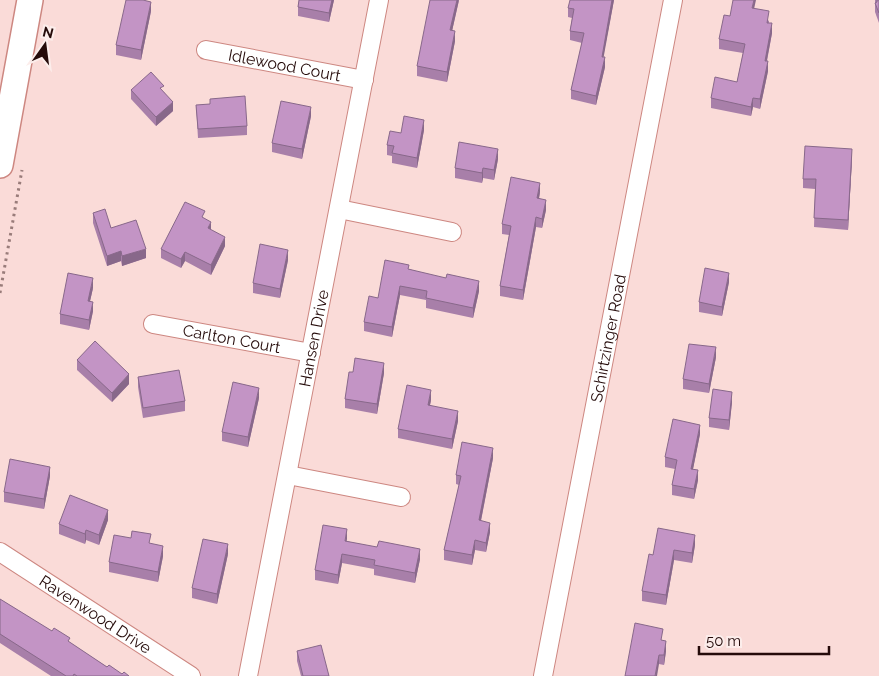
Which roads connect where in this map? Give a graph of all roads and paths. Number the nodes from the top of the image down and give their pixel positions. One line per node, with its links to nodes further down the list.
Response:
1 (30, 0): 6 (main road)
2 (379, 0): 5 (street, Hansen Drive)
3 (673, 0): 16 (street, Schirtzinger Road)
4 (206, 50): 5 (street, Idlewood Court)
5 (364, 80): 7 (street, Hansen Drive)
6 (0, 165)
7 (339, 209): 8 (street); 10 (street, Hansen Drive)
8 (452, 232)
9 (153, 324): 10 (street, Carlton Court)
10 (310, 353): 11 (street, Hansen Drive)
11 (288, 475): 12 (street); 15 (street, Hansen Drive)
12 (401, 497)
13 (0, 552): 14 (street, Ravenwood Drive)
14 (191, 676)
15 (248, 676)
16 (543, 676)

